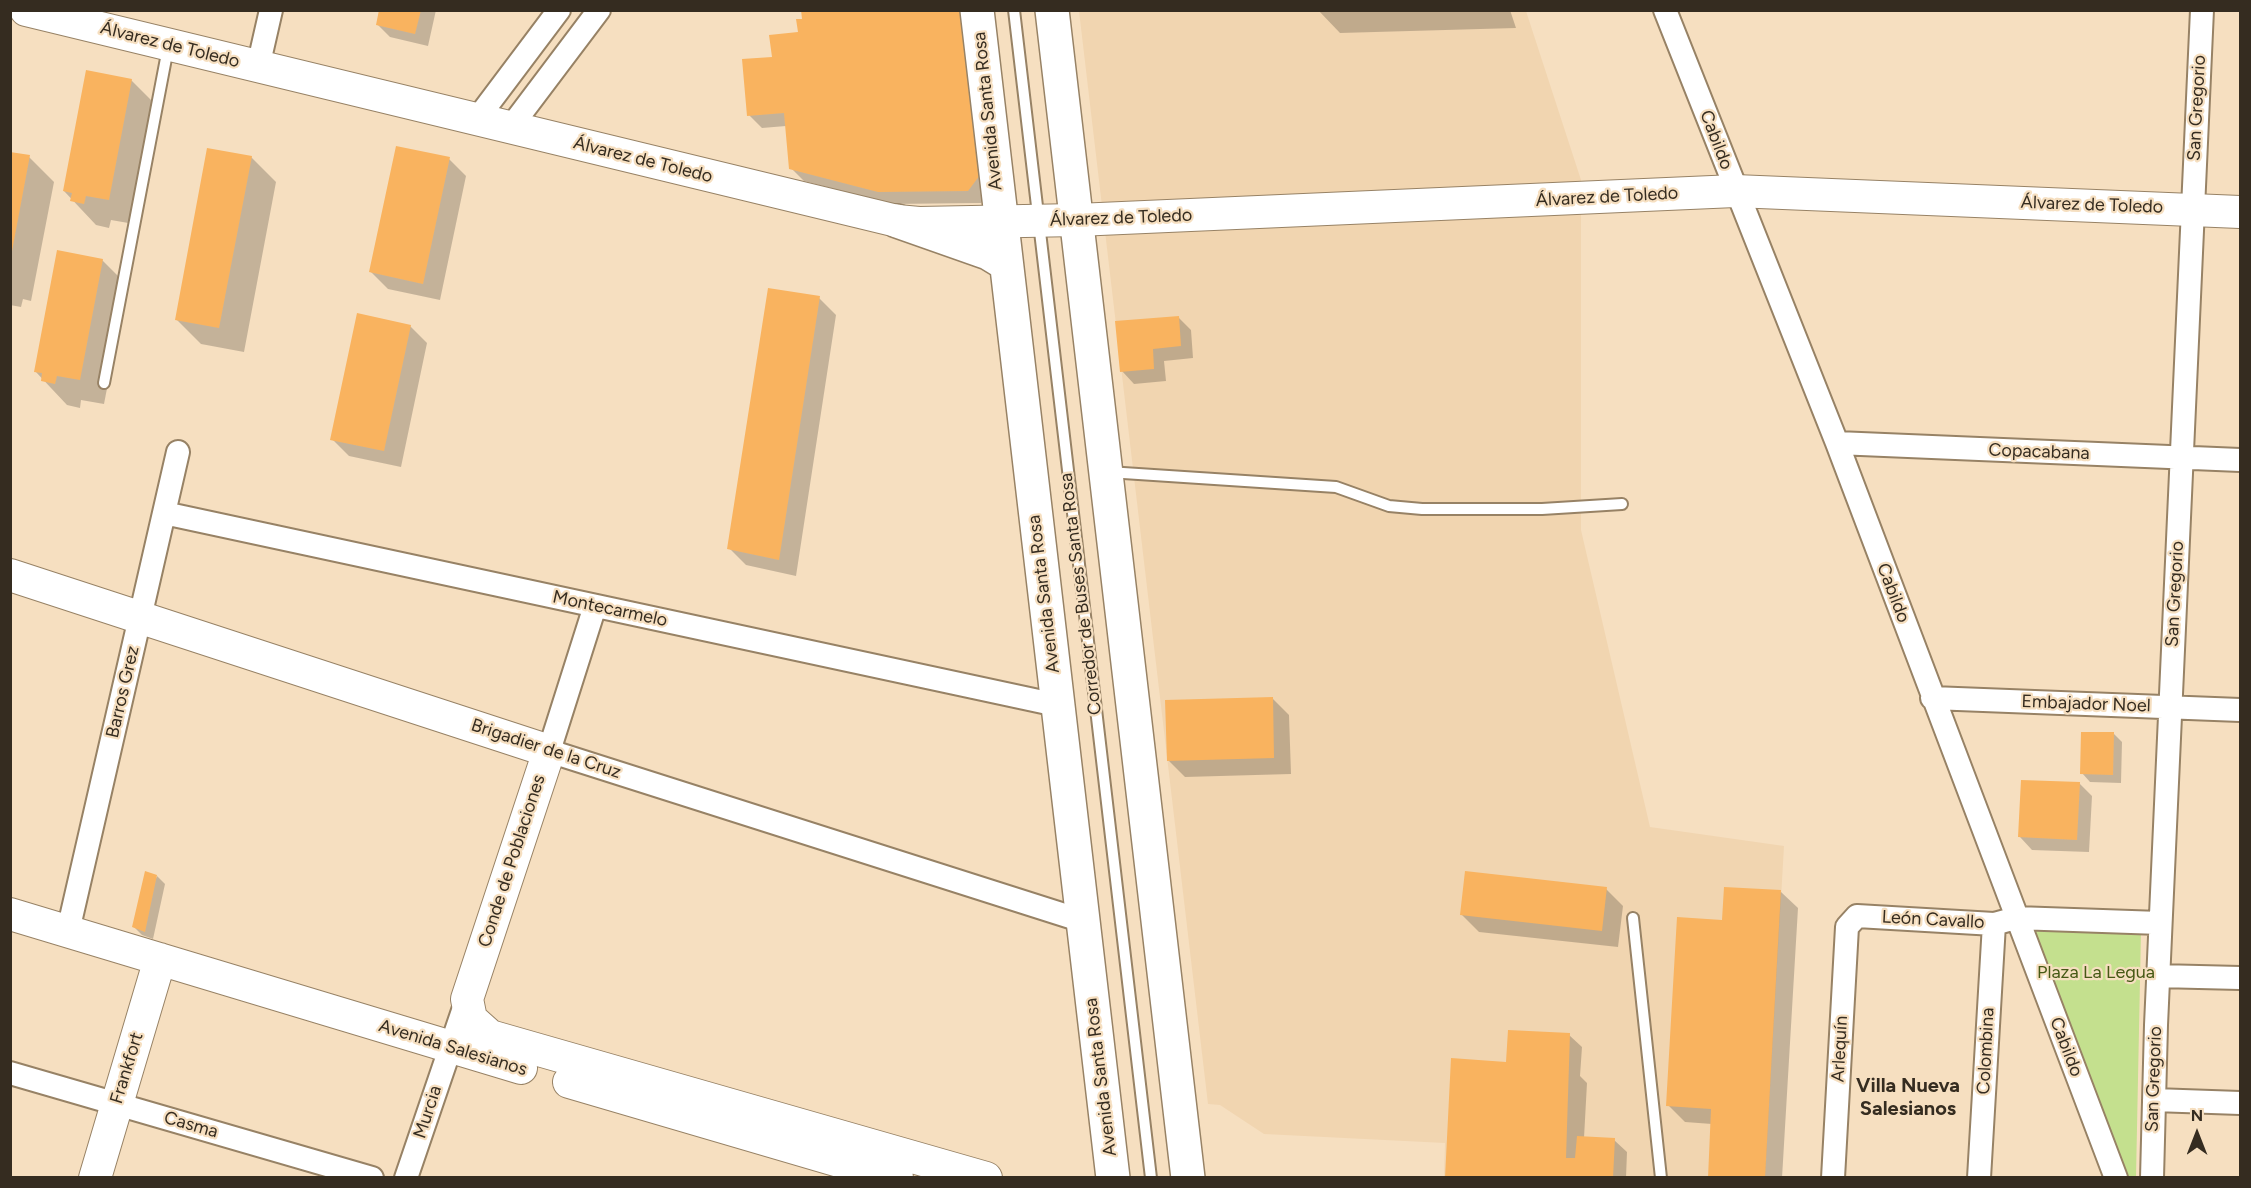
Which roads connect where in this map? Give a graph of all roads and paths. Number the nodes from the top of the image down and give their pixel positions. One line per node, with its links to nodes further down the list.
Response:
1 (26, 10): 10 (street, Álvarez de Toledo)
2 (271, 10): 11 (street)
3 (559, 10): 12 (street)
4 (599, 10): 13 (street)
5 (977, 10): 19 (main road, Avenida Santa Rosa)
6 (1014, 10): 20 (lane, Corredor de Buses Santa Rosa)
7 (1052, 10): 17 (main road)
8 (1665, 10): 14 (street, Cabildo)
9 (2202, 10): 15 (street, San Gregorio)
10 (169, 45): 11 (street, Álvarez de Toledo); 22 (lane)
11 (258, 67): 12 (street, Álvarez de Toledo)
12 (477, 119): 13 (street, Álvarez de Toledo)
13 (510, 128): 18 (street, Álvarez de Toledo)
14 (1735, 191): 15 (street, Álvarez de Toledo); 17 (street, Álvarez de Toledo); 23 (street, Cabildo)
15 (2193, 209): 16 (street, Álvarez de Toledo); 25 (street, San Gregorio)
16 (2241, 212)
17 (1077, 220): 20 (street, Álvarez de Toledo); 27 (main road)
18 (897, 221): 19 (street, Álvarez de Toledo); 21 (main road)
19 (1001, 221): 20 (street, Álvarez de Toledo); 21 (main road, Avenida Santa Rosa)
20 (1038, 221): 62 (lane, Corredor de Buses Santa Rosa)
21 (1006, 264): 34 (main road, Avenida Santa Rosa)
22 (104, 383)
23 (1837, 443): 25 (street, Copacabana); 33 (street, Cabildo)
24 (178, 452): 29 (street, Barros Grez)
25 (2181, 458): 26 (street, Copacabana); 35 (street, San Gregorio)
26 (2241, 460)
27 (1105, 471): 28 (lane); 63 (main road)
28 (1622, 504)
29 (164, 513): 31 (street, Montecarmelo); 32 (street, Barros Grez)
30 (10, 575): 32 (street, Brigadier de la Cruz)
31 (595, 606): 34 (street, Montecarmelo); 37 (street, Conde de Poblaciones)
32 (141, 618): 37 (street, Brigadier de la Cruz); 45 (street, Barros Grez)
33 (1932, 698): 35 (street, Embajador Noel); 40 (street, Cabildo)
34 (1057, 705): 41 (main road, Avenida Santa Rosa)
35 (2170, 707): 36 (street, Embajador Noel); 43 (street, San Gregorio)
36 (2241, 711)
37 (549, 751): 41 (street, Brigadier de la Cruz); 49 (street, Conde de Poblaciones)
38 (10, 914): 45 (street, Avenida Salesianos)
39 (1633, 918): 64 (lane)
40 (2016, 918): 43 (street, León Cavallo); 44 (street, León Cavallo); 67 (street, Cabildo)
41 (1083, 921): 61 (main road, Avenida Santa Rosa)
42 (1850, 921): 44 (street, León Cavallo); 65 (street, Arlequín)
43 (2160, 923): 47 (street, San Gregorio)
44 (1994, 924): 66 (street, Colombina)
45 (68, 931): 46 (street, Avenida Salesianos)
46 (160, 959): 50 (street, Avenida Salesianos); 53 (street, Frankfort)
47 (2158, 976): 48 (street); 52 (street, San Gregorio)
48 (2241, 978)
49 (467, 999): 50 (street, Conde de Poblaciones); 60 (street, Avenida Salesianos)
50 (450, 1047): 55 (street, Avenida Salesianos); 58 (street, Murcia)
51 (10, 1072): 53 (street, Casma)
52 (2154, 1100): 54 (street); 68 (street, San Gregorio)
53 (117, 1103): 56 (street, Frankfort); 57 (street, Casma)
54 (2241, 1103)
55 (814, 1166): 59 (street, Avenida Salesianos)
56 (94, 1178)
57 (372, 1178)
58 (406, 1178)
59 (897, 1178)
60 (986, 1178)
61 (1113, 1178)
62 (1151, 1178)
63 (1188, 1178)
64 (1661, 1178)
65 (1833, 1178)
66 (1979, 1178)
67 (2116, 1178)
68 (2152, 1178)

